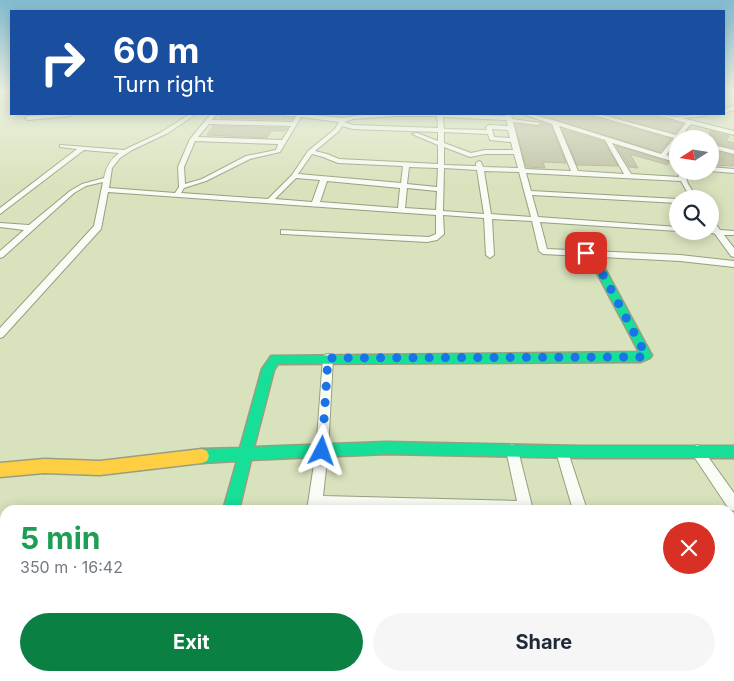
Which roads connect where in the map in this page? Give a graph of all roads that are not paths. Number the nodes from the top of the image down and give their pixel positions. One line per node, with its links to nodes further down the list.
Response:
1 (555, 123): 43 (street)
2 (178, 124): 31 (street)
3 (206, 124): 24 (street)
4 (284, 124): 5 (street)
5 (294, 124): 26 (street)
6 (340, 124): 32 (street)
7 (347, 124): 15 (street)
8 (380, 124): 15 (street)
9 (441, 124): 18 (street)
10 (510, 124): 16 (street)
11 (558, 124): 20 (street)
12 (635, 124): 22 (street)
13 (697, 124): 21 (street)
14 (593, 127): 20 (street)
15 (379, 128): 17 (street)
16 (511, 128): 19 (street); 25 (street)
17 (404, 129): 18 (street); 27 (street)
18 (442, 131): 19 (street); 27 (street)
19 (490, 132): 25 (street)
20 (587, 132): 23 (street)
21 (734, 133)
22 (669, 134)
23 (607, 138): 35 (street); 45 (street)
24 (193, 139): 26 (street); 50 (street)
25 (514, 140): 33 (street)
26 (282, 142): 50 (street)
27 (442, 143): 34 (street); 38 (street)
28 (62, 146): 29 (street)
29 (83, 148): 31 (street); 58 (street)
30 (669, 149): 35 (street)
31 (124, 152): 47 (street)
32 (310, 152): 37 (street); 44 (street)
33 (517, 152): 34 (street); 40 (street)
34 (476, 155): 39 (street)
35 (662, 156): 36 (street)
36 (669, 158)
37 (406, 164): 38 (street); 49 (street)
38 (441, 166): 39 (street); 51 (street)
39 (481, 168): 40 (street); 61 (street)
40 (521, 170): 43 (street); 53 (street)
41 (719, 170): 42 (street)
42 (734, 171)
43 (575, 174): 45 (street)
44 (294, 176): 48 (street); 56 (street)
45 (629, 176): 46 (street)
46 (669, 178)
47 (108, 179): 52 (street); 64 (street)
48 (324, 179): 49 (street); 57 (street)
49 (404, 186): 51 (street); 59 (street)
50 (182, 187): 54 (street)
51 (440, 189): 60 (street)
52 (105, 190): 54 (street); 75 (street)
53 (529, 193): 55 (street); 62 (street)
54 (177, 195): 56 (street)
55 (669, 201)
56 (269, 202): 57 (street)
57 (314, 205): 59 (street)
58 (2, 208)
59 (401, 211): 60 (street)
60 (439, 214): 61 (street); 66 (street)
61 (488, 216): 62 (street); 73 (street)
62 (536, 219): 65 (street); 70 (street)
63 (0, 225): 64 (street)
64 (31, 228): 72 (street)
65 (669, 228)
66 (284, 232)
67 (719, 232): 68 (street)
68 (734, 233)
69 (719, 238): 71 (street)
70 (592, 254): 74 (street); 76 (street)
71 (734, 254)
72 (0, 255)
73 (490, 256)
74 (734, 264)
75 (0, 334)
76 (328, 358): 78 (street); 82 (street)
77 (512, 450): 78 (street); 80 (street); 87 (street)
78 (322, 451): 82 (street); 86 (street)
79 (697, 451): 80 (street); 81 (street); 84 (street)
80 (562, 452): 88 (street)
81 (734, 452)
82 (244, 455): 83 (street); 85 (street)
83 (0, 470)
84 (734, 504)
85 (233, 505)
86 (314, 505)
87 (525, 505)
88 (578, 505)
89 (190, 681): 90 (street)
90 (231, 681)

